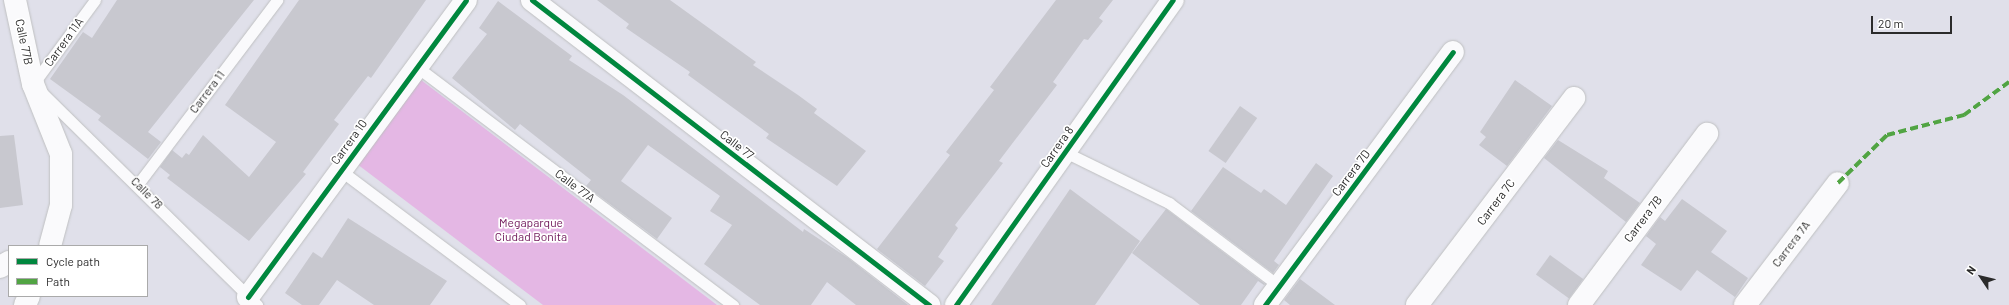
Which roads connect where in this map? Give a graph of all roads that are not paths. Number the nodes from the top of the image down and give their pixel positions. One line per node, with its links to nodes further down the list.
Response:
1 (15, 0): 9 (street, Calle 77B)
2 (95, 0): 9 (lane, Carrera 11A)
3 (277, 0): 15 (lane, Carrera 11)
4 (466, 0): 8 (street, Carrera 10)
5 (532, 0): 21 (street, Calle 77)
6 (1173, 0): 12 (street, Carrera 8)
7 (1453, 52): 17 (street, Carrera 7D)
8 (416, 67): 13 (street, Carrera 10); 20 (lane, Calle 77A)
9 (33, 84): 15 (lane, Calle 78); 16 (street, Calle 77B)
10 (1574, 98): 24 (street, Carrera 7C)
11 (1707, 134): 25 (street, Carrera 7B)
12 (1065, 152): 17 (lane); 22 (street, Carrera 8)
13 (340, 170): 18 (street, Carrera 10); 19 (lane)
14 (1838, 183): 26 (street, Carrera 7A)
15 (138, 184): 18 (lane, Calle 78)
16 (47, 244)
17 (1279, 286): 23 (street, Carrera 7D)
18 (252, 301)
19 (520, 305)
20 (733, 305)
21 (929, 305)
22 (956, 305)
23 (1265, 305)
24 (1417, 305)
25 (1579, 305)
26 (1745, 305)

